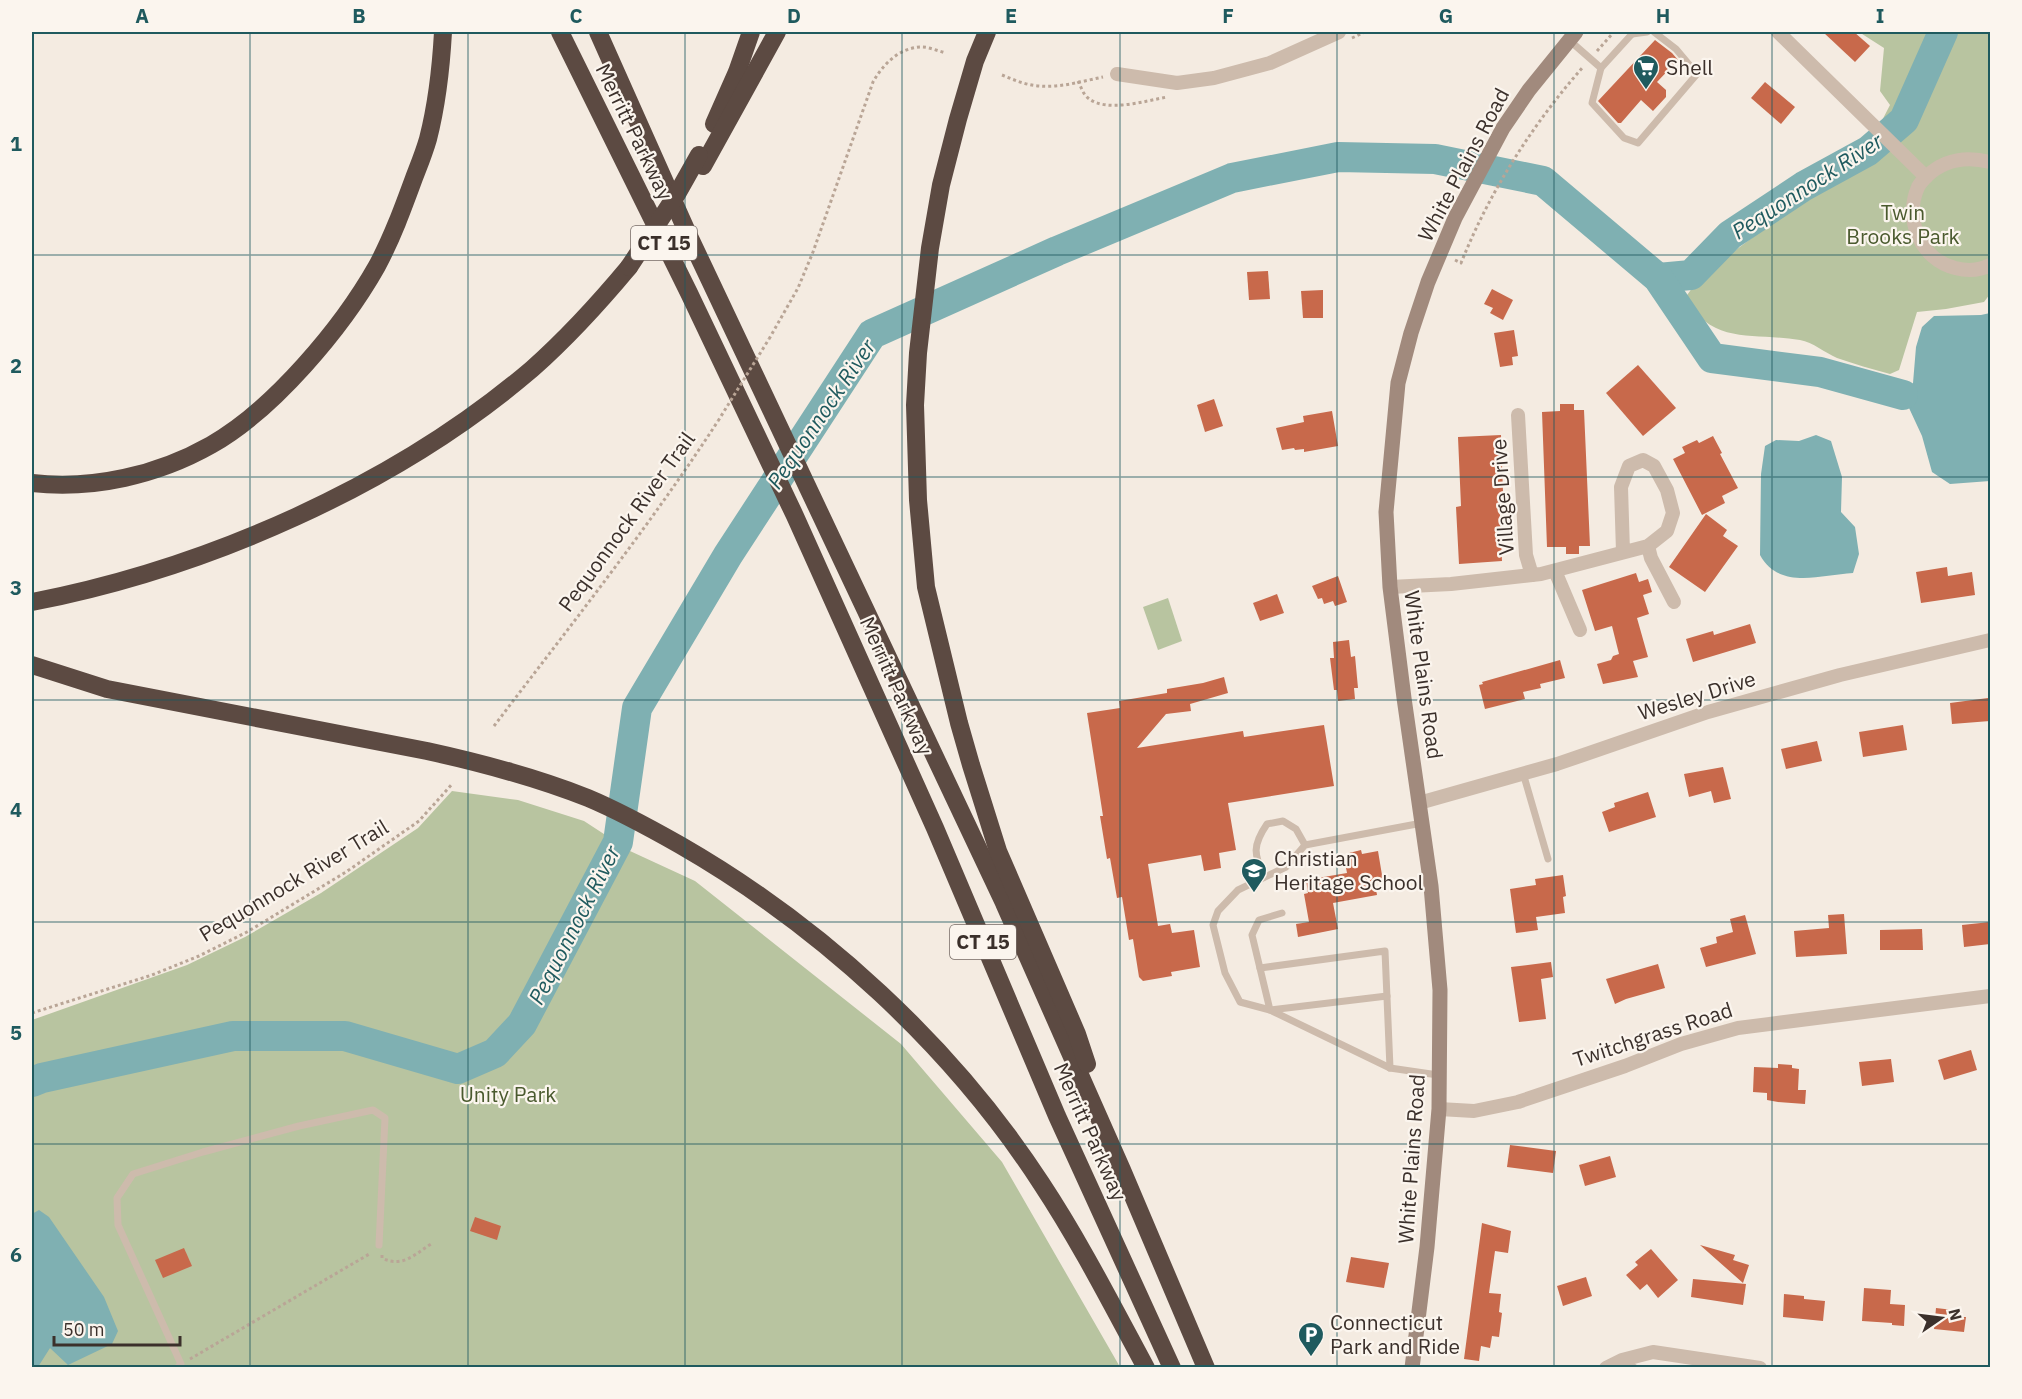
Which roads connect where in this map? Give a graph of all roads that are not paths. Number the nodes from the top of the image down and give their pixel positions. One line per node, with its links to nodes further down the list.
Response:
1 (443, 32): 20 (highway)
2 (560, 32): 50 (highway, Merritt Parkway / CT 15)
3 (598, 32): 45 (highway, Merritt Parkway / CT 15)
4 (751, 32): 15 (highway)
5 (777, 32): 15 (highway)
6 (987, 32): 45 (highway)
7 (1339, 32): 14 (street)
8 (1647, 32): 11 (lane)
9 (1654, 32): 13 (lane)
10 (1778, 32): 17 (street)
11 (1631, 33): 13 (lane)
12 (1573, 36): 13 (lane); 25 (main road, White Plains Road)
13 (1601, 68)
14 (1118, 74)
15 (701, 161): 26 (highway, bridge)
16 (1990, 162): 17 (street)
17 (1926, 177): 18 (street)
18 (1990, 265)
19 (1518, 415): 24 (street, Village Drive)
20 (32, 483)
21 (1648, 546): 22 (street, Village Drive); 22 (street); 27 (street)
22 (1623, 552): 23 (street, Village Drive)
23 (1555, 571): 24 (street, Village Drive); 28 (street)
24 (1532, 575): 25 (street, Village Drive)
25 (1390, 587): 32 (main road, White Plains Road)
26 (32, 602)
27 (1674, 602)
28 (1580, 630)
29 (1990, 640): 31 (street, Wesley Drive)
30 (32, 666): 49 (highway)
31 (1523, 773): 32 (street, Wesley Drive); 35 (lane)
32 (1419, 803): 33 (main road, White Plains Road)
33 (1422, 823): 34 (lane); 43 (main road, White Plains Road)
34 (1305, 846): 36 (lane); 36 (lane)
35 (1548, 859)
36 (1264, 877): 41 (lane)
37 (1282, 913): 38 (lane)
38 (1260, 968): 39 (lane); 41 (lane)
39 (1387, 996): 41 (lane); 42 (lane)
40 (1990, 996): 44 (street, Twitchgrass Road)
41 (1270, 1010): 42 (lane)
42 (1390, 1068): 43 (lane)
43 (1440, 1075): 44 (main road, White Plains Road)
44 (1439, 1109): 52 (main road, White Plains Road)
45 (1122, 1170): 51 (highway, Merritt Parkway / CT 15)
46 (379, 1245): 48 (lane)
47 (1622, 1359): 53 (street); 54 (lane); 55 (street)
48 (179, 1366)
49 (1146, 1368)
50 (1172, 1368)
51 (1206, 1368)
52 (1412, 1368)
53 (1606, 1368)
54 (1635, 1368)
55 (1761, 1368)

